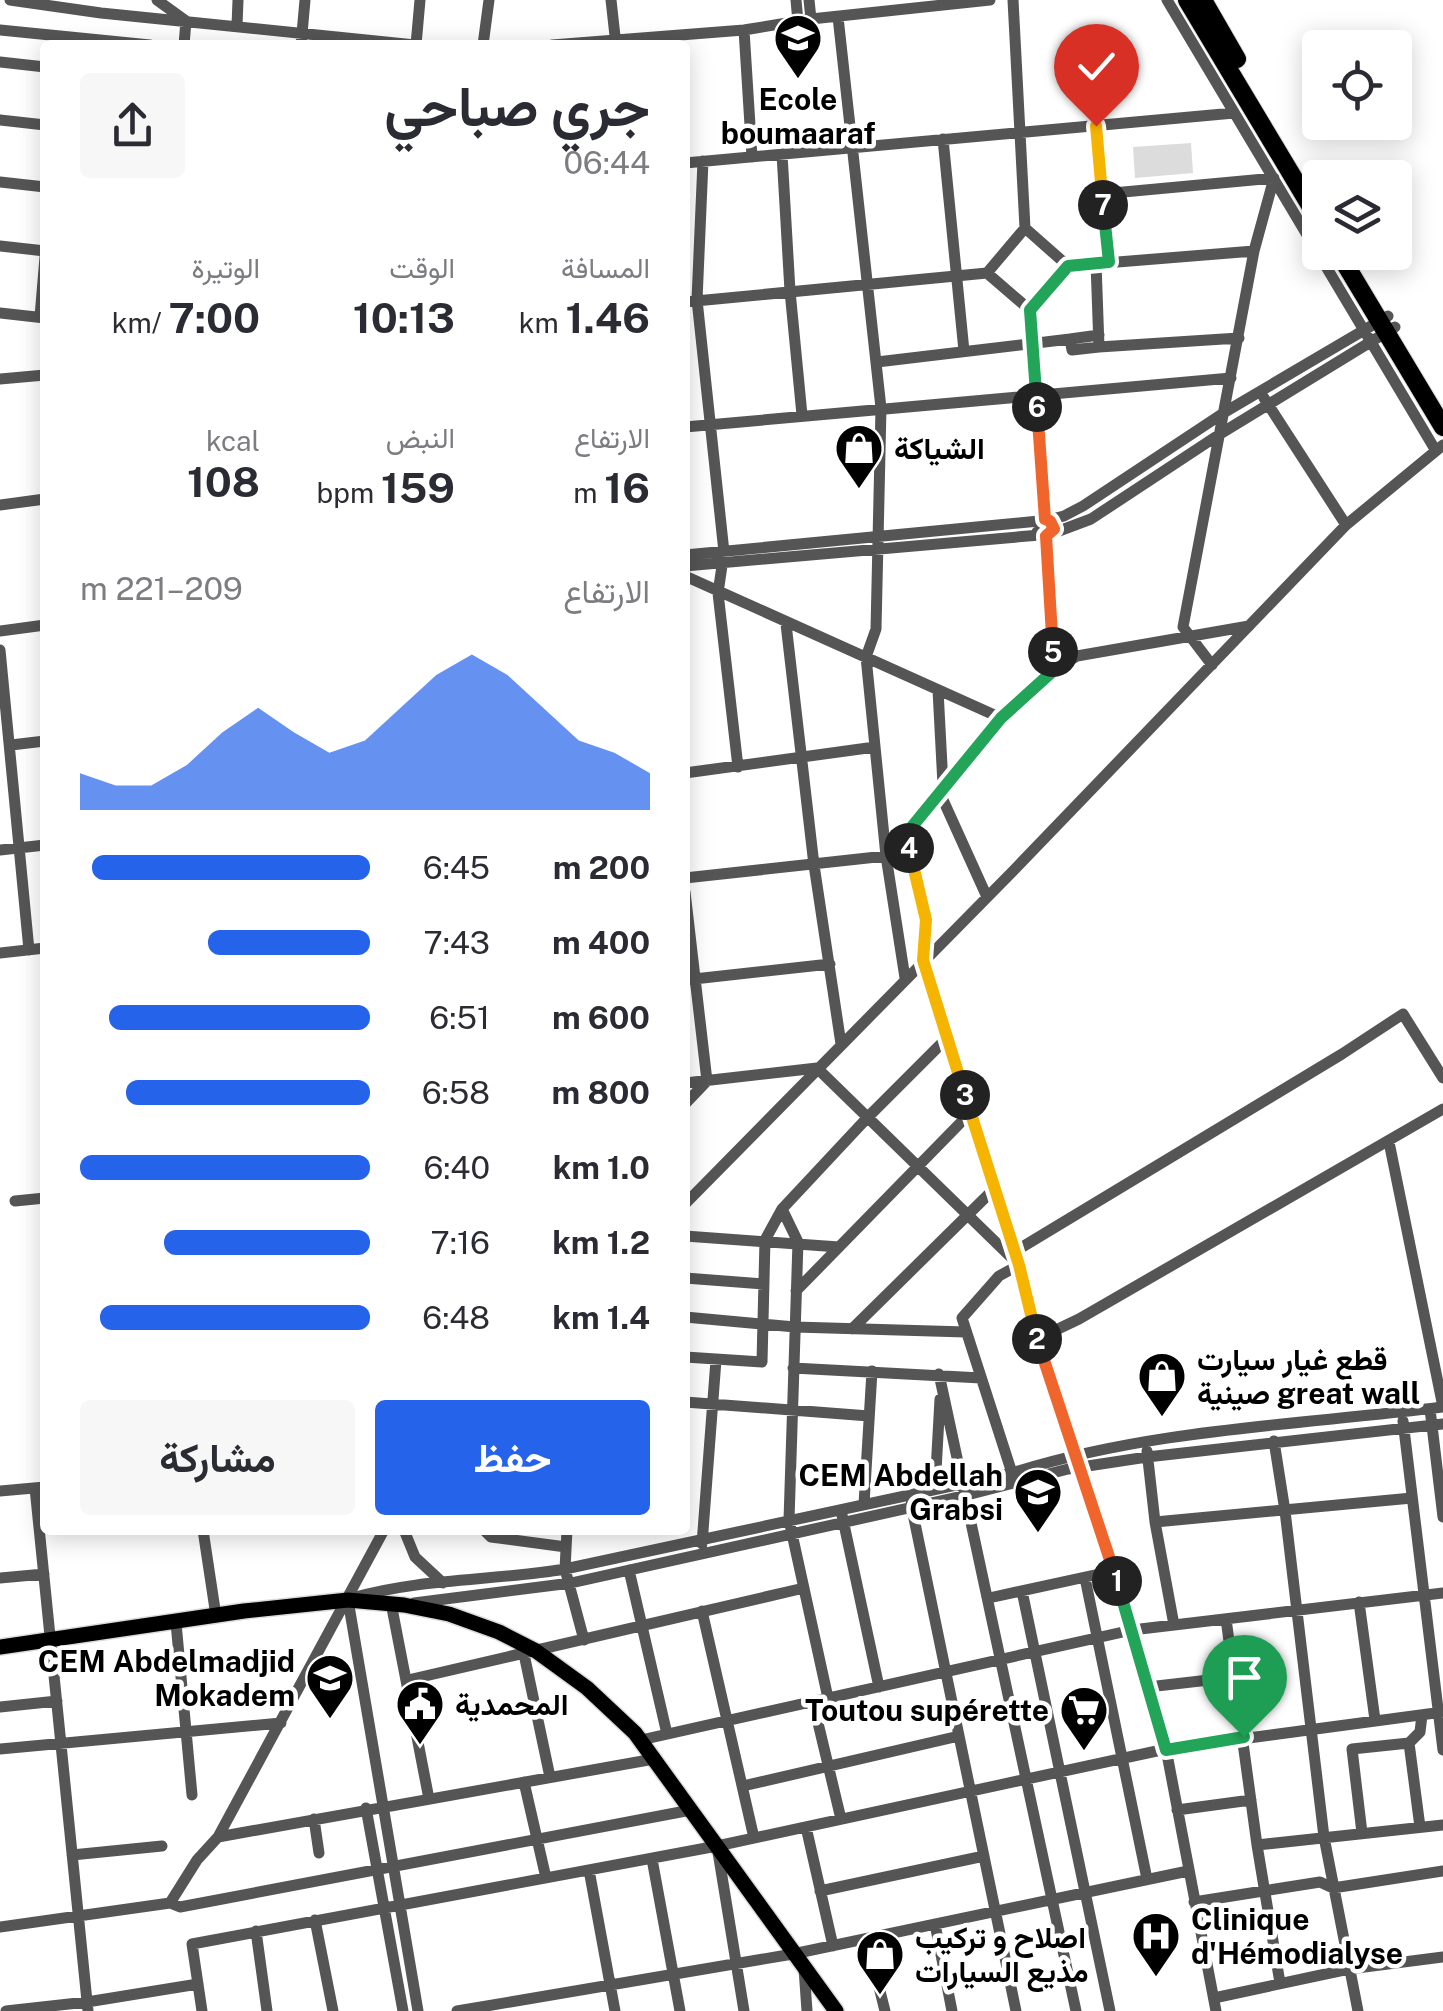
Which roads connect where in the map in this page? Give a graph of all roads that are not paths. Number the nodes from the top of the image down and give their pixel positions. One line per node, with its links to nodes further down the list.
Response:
1 (11, 0): 17 (street)
2 (123, 0): 18 (street)
3 (157, 0): 21 (street)
4 (238, 0): 23 (street)
5 (305, 0): 26 (street)
6 (420, 0): 31 (street)
7 (489, 0): 32 (street)
8 (611, 0): 33 (street)
9 (796, 0): 22 (street)
10 (809, 0): 20 (street)
11 (990, 0): 16 (street)
12 (1013, 0): 41 (street)
13 (1167, 0): 37 (street)
14 (1187, 0): 52 (highway)
15 (1203, 0): 48 (highway)
16 (913, 4): 19 (street)
17 (101, 13): 18 (street); 28 (street)
18 (120, 14): 21 (street)
19 (838, 17): 20 (street); 43 (street)
20 (811, 19): 22 (street)
21 (186, 21): 23 (street); 29 (street)
22 (798, 22): 25 (street)
23 (237, 26): 26 (street)
24 (0, 30): 27 (street)
25 (744, 30): 34 (street); 45 (street)
26 (302, 38): 30 (street)
27 (82, 40)
28 (99, 40)
29 (184, 40)
30 (334, 40)
31 (416, 40)
32 (484, 40)
33 (616, 40)
34 (653, 40)
35 (0, 62): 36 (street)
36 (40, 66)
37 (1234, 112): 40 (street); 49 (street)
38 (0, 120): 39 (street)
39 (40, 124)
40 (1096, 126): 41 (street); 53 (street)
41 (1020, 131): 42 (street); 54 (street)
42 (942, 139): 43 (street); 63 (street)
43 (853, 147): 44 (street); 64 (street)
44 (782, 154): 45 (street); 65 (street)
45 (752, 157): 46 (street)
46 (703, 162): 47 (street); 66 (street)
47 (690, 163)
48 (1302, 171)
49 (1274, 178): 53 (street); 56 (street); 70 (street)
50 (0, 182): 51 (street)
51 (40, 186)
52 (1302, 192)
53 (1102, 194): 58 (street)
54 (1025, 228): 59 (street); 62 (street)
55 (0, 246): 57 (street)
56 (1254, 251): 58 (street); 71 (street)
57 (40, 253)
58 (1102, 263): 59 (street); 72 (street)
59 (1068, 266): 67 (street)
60 (1348, 270): 70 (highway)
61 (1357, 270): 70 (highway)
62 (987, 272): 63 (street); 67 (street)
63 (958, 276): 64 (street); 74 (street)
64 (866, 284): 65 (street); 75 (street)
65 (790, 291): 66 (street); 85 (street)
66 (691, 301): 86 (street)
67 (1030, 310): 73 (street)
68 (0, 313): 69 (street)
69 (40, 317)
70 (1381, 328): 79 (street); 81 (street); 83 (highway); 88 (highway); 90 (street)
71 (1239, 338): 72 (street); 77 (street)
72 (1099, 341): 73 (street)
73 (1032, 342): 74 (street); 80 (street)
74 (964, 351): 75 (street)
75 (877, 362): 82 (street)
76 (40, 376): 78 (street)
77 (1232, 378): 80 (street); 84 (street)
78 (0, 380)
79 (1261, 392): 81 (street); 84 (street)
80 (1036, 394): 82 (street); 94 (street)
81 (1267, 405): 89 (street); 93 (street)
82 (881, 408): 85 (street); 95 (street)
83 (1443, 408)
84 (1226, 412): 89 (street); 94 (street)
85 (802, 415): 86 (street)
86 (711, 423): 87 (street); 97 (street)
87 (690, 426)
88 (1443, 427)
89 (1220, 434): 94 (street); 105 (street)
90 (1440, 448): 93 (street)
91 (40, 501): 92 (street)
92 (0, 505)
93 (1346, 525): 102 (street)
94 (1045, 528): 95 (street); 109 (street)
95 (876, 542): 97 (street); 107 (street)
96 (690, 555): 97 (street)
97 (724, 557): 98 (street); 100 (street)
98 (690, 565)
99 (690, 579): 100 (street)
100 (718, 593): 101 (street); 116 (street)
101 (786, 624): 107 (street); 115 (street)
102 (1249, 626): 105 (street); 108 (street)
103 (40, 629): 104 (street)
104 (0, 634)
105 (1187, 637): 108 (street); 109 (street)
106 (0, 650): 113 (street)
107 (866, 657): 110 (street); 114 (street)
108 (1212, 665): 128 (street)
109 (1054, 670): 111 (street)
110 (938, 690): 111 (street); 120 (street)
111 (1001, 718): 120 (street)
112 (40, 742): 113 (street)
113 (11, 745): 118 (street)
114 (876, 748): 115 (street); 125 (street)
115 (804, 758): 116 (street); 126 (street)
116 (738, 767): 117 (street)
117 (690, 772)
118 (14, 782): 119 (street); 123 (street)
119 (0, 783)
120 (941, 788): 121 (street); 128 (street)
121 (906, 834): 125 (street); 132 (street)
122 (40, 846): 123 (street)
123 (18, 848): 124 (street); 130 (street)
124 (0, 850)
125 (886, 856): 126 (street); 134 (street)
126 (814, 865): 127 (street); 133 (street)
127 (690, 877)
128 (986, 897): 132 (street)
129 (40, 949): 130 (street)
130 (29, 950): 131 (street)
131 (0, 954)
132 (923, 960): 134 (street); 136 (street)
133 (830, 964): 135 (street); 137 (street)
134 (906, 978): 137 (street)
135 (690, 980): 140 (street)
136 (948, 1038): 144 (street); 145 (street)
137 (841, 1044): 138 (street)
138 (817, 1068): 140 (street); 145 (street); 149 (street)
139 (1443, 1078): 158 (street)
140 (707, 1081): 141 (street); 142 (street)
141 (690, 1083)
142 (690, 1099)
143 (1443, 1109): 146 (street)
144 (970, 1112): 147 (street); 148 (street)
145 (868, 1117): 147 (street); 152 (street)
146 (1388, 1142): 167 (street); 176 (street)
147 (917, 1165): 153 (street); 157 (street)
148 (995, 1188): 153 (street); 158 (street)
149 (690, 1199)
150 (15, 1200): 151 (street)
151 (40, 1200)
152 (782, 1210): 155 (street); 156 (street)
153 (967, 1214): 158 (street); 165 (street)
154 (690, 1236): 155 (street)
155 (765, 1240): 156 (street); 160 (street)
156 (798, 1242): 157 (street); 161 (street)
157 (839, 1248): 161 (street)
158 (1014, 1257): 166 (street); 167 (street)
159 (690, 1278): 160 (street)
160 (764, 1284): 163 (street)
161 (796, 1291): 164 (street)
162 (690, 1317): 163 (street)
163 (763, 1324): 164 (street); 169 (street)
164 (794, 1327): 165 (street); 170 (street)
165 (852, 1330): 166 (street)
166 (966, 1332): 173 (street)
167 (1037, 1339): 185 (street)
168 (690, 1357): 169 (street)
169 (716, 1360): 175 (street)
170 (793, 1368): 171 (street); 177 (street)
171 (872, 1372): 172 (street); 179 (street)
172 (940, 1378): 173 (street); 190 (street); 191 (street)
173 (981, 1378): 188 (street)
174 (690, 1402): 175 (street)
175 (712, 1404): 177 (street); 207 (street)
176 (1439, 1408): 178 (street); 180 (street)
177 (792, 1410): 179 (street); 200 (street)
178 (1402, 1412): 181 (street); 182 (street)
179 (869, 1416): 195 (street)
180 (1437, 1425): 182 (street); 198 (street)
181 (1272, 1427): 183 (street); 184 (street)
182 (1404, 1429): 184 (street); 193 (street)
183 (1146, 1442): 185 (street); 186 (street)
184 (1274, 1444): 186 (street); 196 (street)
185 (1076, 1453): 187 (street); 188 (street)
186 (1147, 1457): 187 (street); 199 (street)
187 (1081, 1467): 191 (street); 212 (street)
188 (1012, 1473): 191 (street)
189 (40, 1487): 192 (street)
190 (935, 1489): 191 (street); 194 (street)
191 (966, 1489): 194 (street); 222 (street)
192 (0, 1491)
193 (1412, 1498): 196 (street); 221 (street)
194 (910, 1501): 195 (street); 197 (street); 241 (street)
195 (864, 1504): 197 (street)
196 (1286, 1511): 199 (street); 226 (street)
197 (842, 1516): 200 (street); 245 (street)
198 (1443, 1517)
199 (1155, 1522): 231 (street)
200 (790, 1527): 207 (street); 209 (street); 218 (street)
201 (42, 1535): 213 (street)
202 (204, 1535): 228 (street)
203 (381, 1535): 223 (street)
204 (406, 1535): 216 (street)
205 (489, 1535): 208 (street)
206 (567, 1535): 208 (street)
207 (701, 1539): 209 (street); 210 (street)
208 (566, 1547): 210 (street)
209 (703, 1553): 211 (street)
210 (565, 1568): 216 (street); 217 (street)
211 (628, 1570): 217 (street); 232 (street)
212 (1114, 1571): 215 (street); 233 (street)
213 (44, 1574): 214 (street); 236 (street)
214 (0, 1578)
215 (1084, 1578): 219 (street); 234 (street)
216 (444, 1583): 223 (street)
217 (571, 1583): 225 (street); 235 (street)
218 (804, 1588): 227 (street); 247 (street)
219 (1022, 1591): 222 (street); 238 (street)
220 (1443, 1593): 221 (street)
221 (1423, 1595): 224 (street); 244 (street)
222 (989, 1598): 240 (street)
223 (348, 1600): 225 (main road); 228 (main road); 255 (street); 279 (street)
224 (1359, 1602): 226 (street); 253 (street)
225 (397, 1604): 239 (main road); 243 (street)
226 (1298, 1610): 229 (street); 256 (street)
227 (702, 1611): 232 (street); 254 (street)
228 (216, 1616): 230 (main road)
229 (1226, 1619): 231 (street); 242 (street)
230 (176, 1622): 236 (main road); 257 (street)
231 (1174, 1625): 233 (street)
232 (640, 1626): 235 (street); 258 (street)
233 (1132, 1630): 234 (street); 246 (street)
234 (1098, 1638): 238 (street); 267 (street)
235 (584, 1640): 239 (street)
236 (51, 1642): 237 (main road); 248 (street)
237 (0, 1647)
238 (1036, 1652): 240 (street); 270 (street)
239 (530, 1653): 243 (street); 261 (main road); 271 (street)
240 (1002, 1659): 241 (street); 272 (street)
241 (945, 1672): 245 (street); 259 (street)
242 (1235, 1678): 246 (street); 260 (street)
243 (408, 1680): 277 (street)
244 (1439, 1685): 251 (street)
245 (879, 1687): 247 (street)
246 (1148, 1687): 265 (street)
247 (828, 1698): 249 (street)
248 (57, 1701): 250 (street); 263 (street)
249 (813, 1702): 254 (street); 269 (street)
250 (0, 1707)
251 (1440, 1712): 252 (street); 266 (street)
252 (1422, 1714): 253 (street); 262 (street)
253 (1375, 1720): 256 (street)
254 (726, 1721): 258 (street); 274 (street)
255 (281, 1723): 257 (street); 289 (street)
256 (1312, 1728): 260 (street); 290 (street)
257 (186, 1731): 263 (street); 276 (street)
258 (667, 1734): 261 (street)
259 (959, 1736): 269 (street); 275 (street)
260 (1244, 1737): 265 (street); 278 (street)
261 (641, 1740): 268 (main road)
262 (1409, 1743): 287 (street); 288 (street)
263 (61, 1744): 264 (street); 297 (street)
264 (0, 1749)
265 (1166, 1750): 267 (street); 282 (street)
266 (1443, 1750)
267 (1123, 1758): 270 (street); 306 (street)
268 (654, 1759): 271 (street); 281 (main road)
269 (828, 1766): 274 (street); 284 (street)
270 (1062, 1772): 272 (street); 310 (street)
271 (550, 1777): 273 (street)
272 (1027, 1780): 275 (street); 311 (street)
273 (524, 1782): 277 (street); 292 (street)
274 (743, 1786): 291 (street)
275 (972, 1792): 284 (street); 298 (street)
276 (192, 1796)
277 (429, 1799): 279 (street)
278 (1251, 1800): 282 (street); 293 (street)
279 (385, 1806): 280 (street); 300 (street)
280 (366, 1808): 283 (street); 303 (street)
281 (691, 1810): 292 (street); 295 (main road)
282 (1177, 1810): 302 (street)
283 (314, 1819): 289 (street); 296 (street)
284 (842, 1820): 286 (street)
285 (1443, 1824): 287 (street)
286 (806, 1827): 291 (street); 308 (street)
287 (1420, 1827): 288 (street)
288 (1362, 1833): 290 (street)
289 (218, 1837): 313 (street)
290 (1324, 1837): 293 (street); 307 (street)
291 (754, 1838): 295 (street)
292 (536, 1840): 300 (street); 305 (street)
293 (1256, 1845): 309 (street)
294 (162, 1846): 297 (street)
295 (717, 1846): 299 (street); 325 (main road); 326 (street)
296 (319, 1853)
297 (72, 1855): 317 (street)
298 (984, 1856): 308 (street); 316 (street)
299 (652, 1858): 301 (street); 328 (street)
300 (393, 1868): 303 (street); 314 (street)
301 (589, 1870): 305 (street); 331 (street)
302 (1188, 1870): 306 (street); 312 (street)
303 (378, 1871): 313 (street); 315 (street)
304 (1443, 1871): 307 (street)
305 (546, 1878): 314 (street)
306 (1146, 1879): 310 (street)
307 (1332, 1888): 309 (street); 327 (street)
308 (820, 1890): 323 (street)
309 (1264, 1890): 312 (street); 329 (street)
310 (1084, 1892): 311 (street); 353 (street)
311 (1052, 1899): 316 (street); 352 (street)
312 (1194, 1902): 333 (street)
313 (170, 1903): 317 (street)
314 (400, 1904): 315 (street); 341 (street)
315 (385, 1906): 318 (street); 340 (street)
316 (996, 1912): 319 (street); 351 (street)
317 (78, 1916): 320 (street); 334 (street)
318 (315, 1920): 321 (street); 339 (street)
319 (935, 1924): 322 (street); 350 (street)
320 (0, 1927)
321 (256, 1932): 330 (street); 338 (street)
322 (866, 1939): 323 (street); 349 (street)
323 (833, 1946): 325 (street)
324 (1443, 1957): 327 (street)
325 (799, 1961): 326 (street); 347 (street); 348 (main road)
326 (736, 1964): 328 (street); 346 (street)
327 (1349, 1969): 329 (street); 354 (street)
328 (673, 1975): 331 (street); 345 (street)
329 (1280, 1983): 333 (street)
330 (198, 1984): 334 (street); 337 (street)
331 (610, 1985): 332 (street); 344 (street)
332 (550, 1995): 335 (street); 343 (street)
333 (1215, 2004)
334 (88, 2007): 336 (street)
335 (488, 2008): 342 (street)
336 (6, 2011)
337 (202, 2011)
338 (268, 2011)
339 (333, 2011)
340 (403, 2011)
341 (418, 2011)
342 (457, 2011)
343 (553, 2011)
344 (615, 2011)
345 (680, 2011)
346 (744, 2011)
347 (808, 2011)
348 (836, 2011)
349 (885, 2011)
350 (952, 2011)
351 (1016, 2011)
352 (1076, 2011)
353 (1110, 2011)
354 (1358, 2011)

